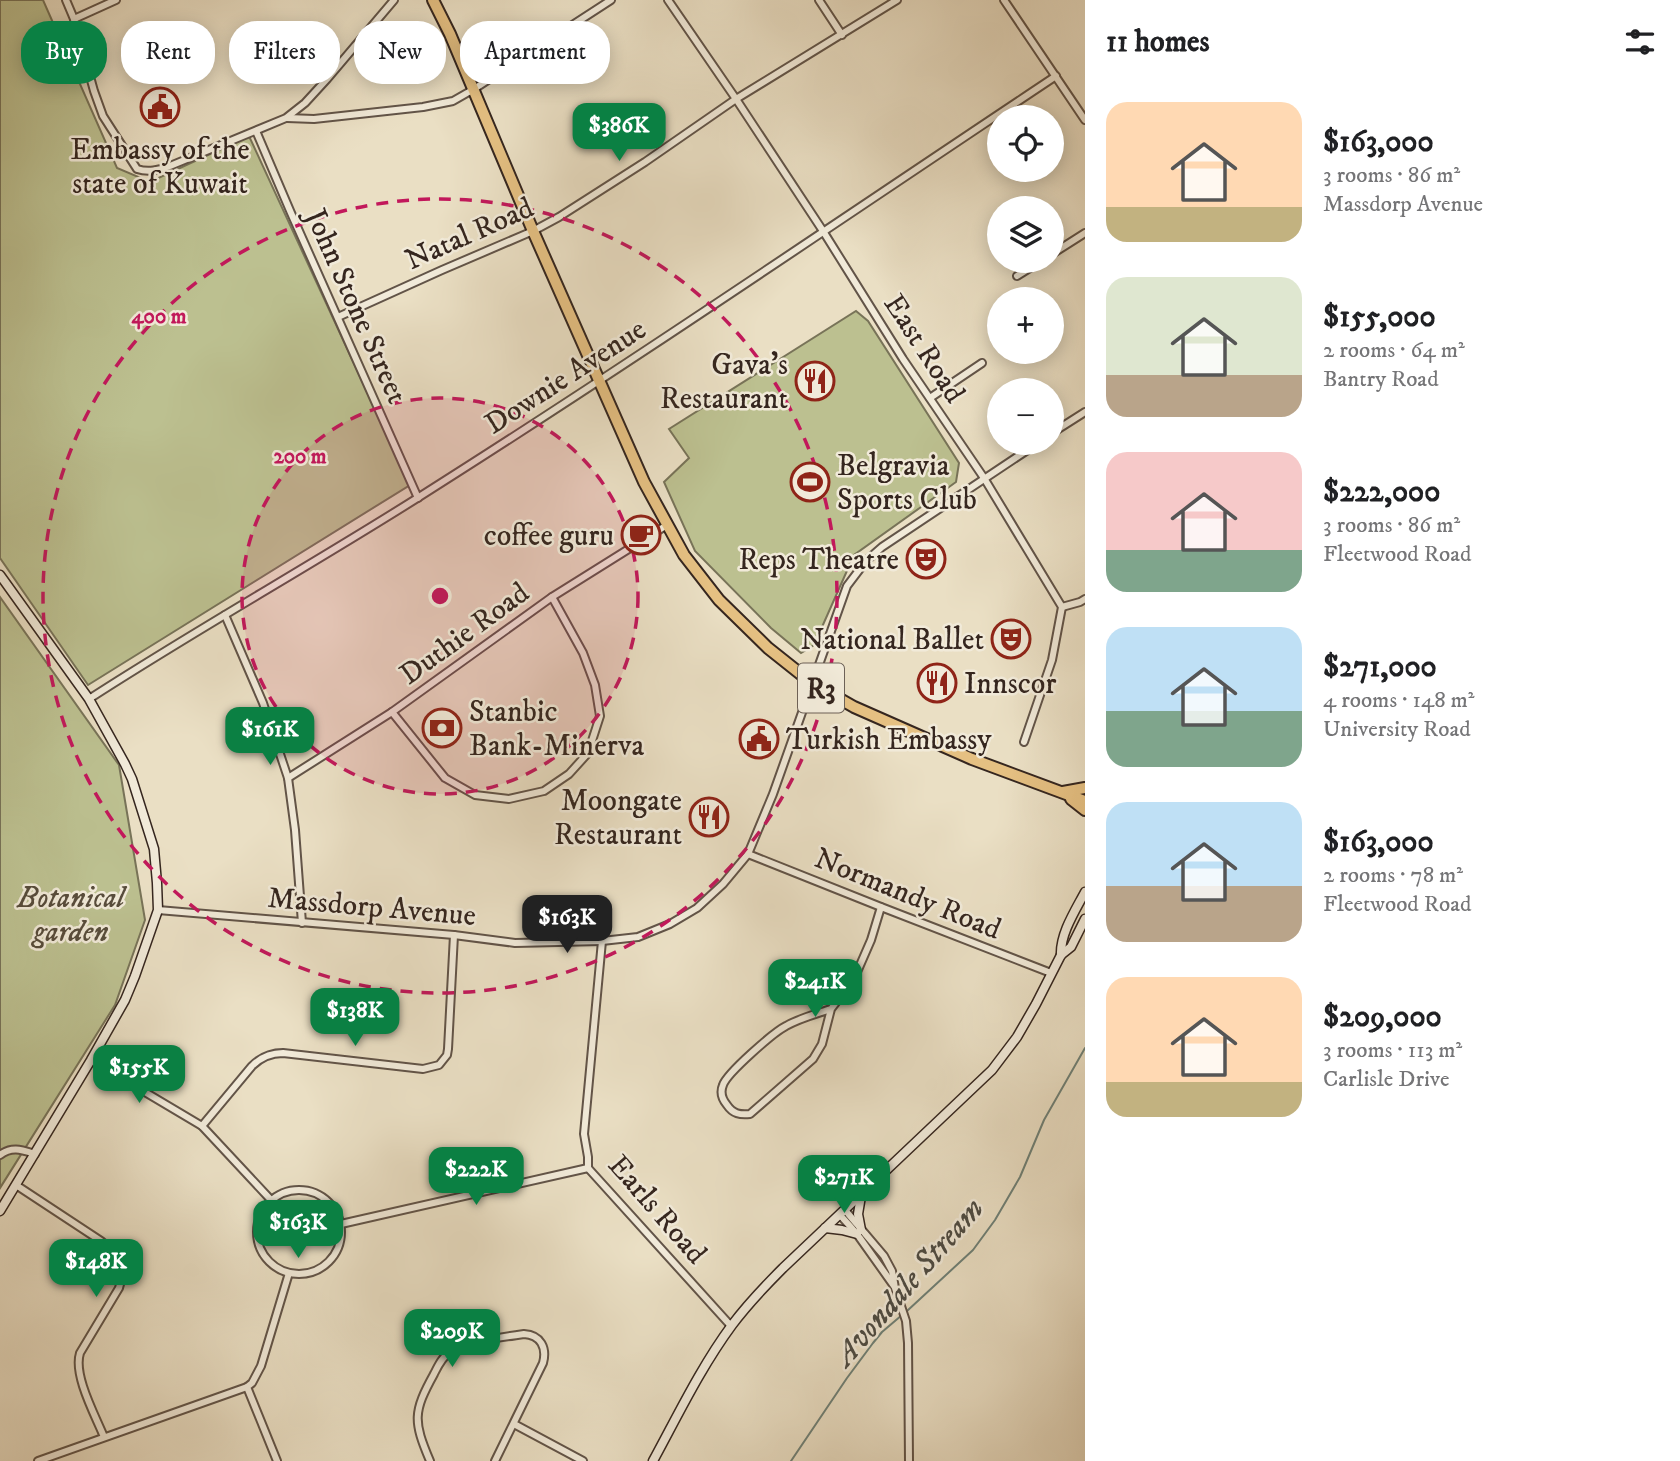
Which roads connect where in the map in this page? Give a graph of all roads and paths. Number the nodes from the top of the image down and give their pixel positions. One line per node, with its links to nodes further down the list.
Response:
1 (66, 0): 10 (street)
2 (116, 0): 10 (street)
3 (394, 0): 15 (street)
4 (433, 0): 13 (highway, R3)
5 (611, 0): 13 (street)
6 (667, 0): 14 (street, East Road)
7 (819, 0): 11 (street)
8 (897, 0): 11 (street, Natal Road)
9 (1004, 0): 12 (street)
10 (74, 19): 17 (street)
11 (842, 35): 14 (street, Natal Road)
12 (1056, 76): 16 (street); 19 (street, Downie Avenue)
13 (474, 89): 15 (street); 18 (highway, R3)
14 (736, 99): 18 (street, Natal Road); 19 (street, East Road)
15 (286, 118): 17 (street)
16 (1085, 120)
17 (256, 131): 24 (street, John Stone Street)
18 (533, 231): 24 (street, Natal Road); 26 (highway, R3)
19 (823, 231): 26 (street, Downie Avenue); 27 (street, East Road)
20 (1085, 233): 21 (street)
21 (1064, 246)
22 (1022, 273): 23 (street)
23 (1017, 276)
24 (338, 317): 32 (street, John Stone Street)
25 (982, 363): 27 (street)
26 (599, 382): 32 (street, Downie Avenue); 33 (highway, R3)
27 (930, 398): 31 (street, East Road)
28 (1085, 412): 29 (street)
29 (1064, 425)
30 (1019, 455): 31 (street, Massdorp Avenue)
31 (984, 478): 37 (street, East Road); 39 (street, Massdorp Avenue)
32 (418, 498): 38 (street, Downie Avenue)
33 (667, 525): 35 (street, Duthie Road); 39 (highway, R3)
34 (0, 575): 40 (main road)
35 (552, 597): 41 (street, Duthie Road); 41 (street)
36 (1085, 599): 37 (street)
37 (1062, 607): 42 (street)
38 (225, 615): 40 (street, Downie Avenue); 43 (street)
39 (812, 683): 45 (highway, R3); 48 (street, Massdorp Avenue)
40 (89, 699): 51 (main road)
41 (392, 712): 43 (street, Duthie Road)
42 (1024, 742)
43 (288, 778): 53 (street)
44 (1085, 788): 45 (highway)
45 (1063, 792): 46 (highway, R3); 47 (highway)
46 (1085, 801)
47 (1085, 810)
48 (748, 854): 50 (street, Normandy Road); 55 (street, Massdorp Avenue)
49 (1085, 892): 56 (main road)
50 (881, 907): 57 (street, Normandy Road); 58 (street)
51 (158, 910): 53 (street, Massdorp Avenue); 59 (main road)
52 (1085, 919): 56 (main road)
53 (302, 923): 54 (street, Massdorp Avenue)
54 (454, 934): 55 (street, Massdorp Avenue); 60 (street)
55 (602, 941): 63 (street, Earls Road)
56 (1061, 955): 57 (main road)
57 (1051, 973): 65 (main road)
58 (831, 1009): 58 (street)
59 (92, 1059): 60 (street); 61 (main road)
60 (202, 1126): 66 (street)
61 (35, 1154): 62 (street); 64 (main road)
62 (0, 1155)
63 (588, 1168): 69 (street); 73 (street, Earls Road)
64 (16, 1185): 67 (main road); 76 (street)
65 (862, 1193): 68 (main road); 71 (main road)
66 (271, 1200): 69 (street); 72 (street)
67 (0, 1211)
68 (843, 1212): 70 (main road); 71 (street)
69 (341, 1224): 72 (street)
70 (825, 1228): 71 (main road); 73 (main road)
71 (859, 1232): 83 (street)
72 (289, 1272): 74 (street)
73 (731, 1326): 82 (main road)
74 (247, 1387): 76 (street); 78 (street)
75 (514, 1424): 79 (street); 80 (street); 81 (street)
76 (104, 1437): 77 (street)
77 (38, 1461)
78 (277, 1461)
79 (430, 1461)
80 (495, 1461)
81 (583, 1461)
82 (653, 1461)
83 (909, 1461)

